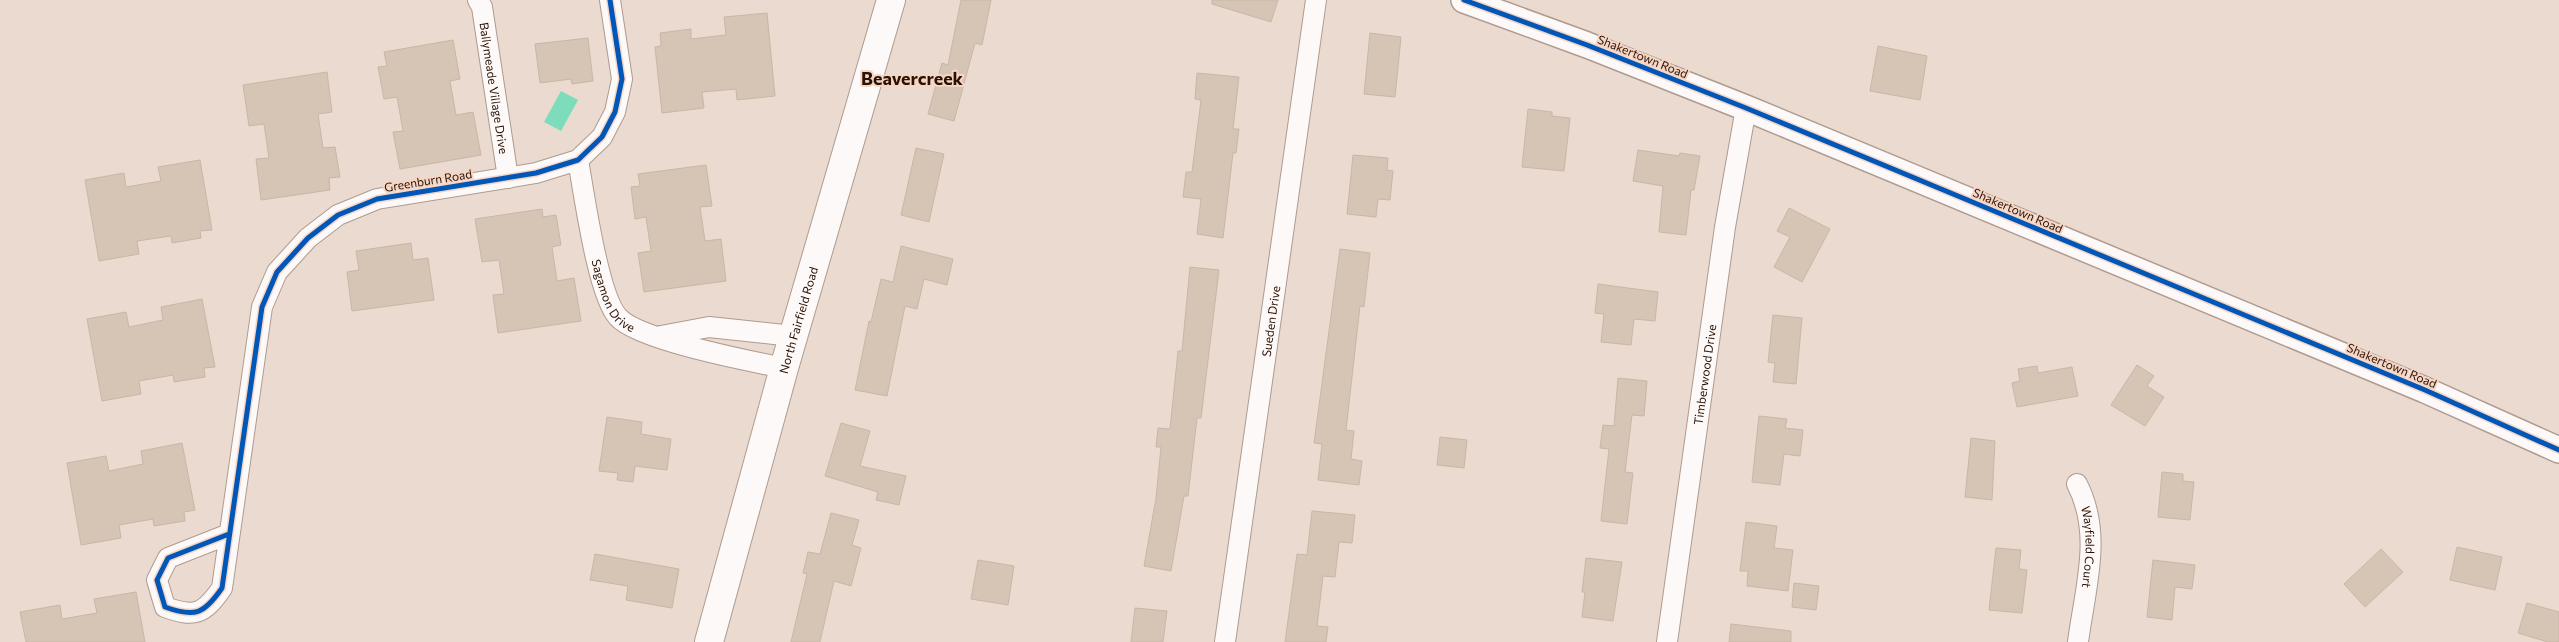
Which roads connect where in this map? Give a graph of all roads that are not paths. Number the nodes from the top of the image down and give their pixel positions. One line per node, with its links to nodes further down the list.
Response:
1 (478, 0): 8 (street, Ballymeade Village Drive)
2 (610, 0): 7 (street, Greenburn Road)
3 (892, 0): 10 (main road, North Fairfield Road)
4 (1316, 0): 16 (street, Sueden Drive)
5 (1464, 0): 6 (street, Shakertown Road)
6 (1746, 108): 12 (street, Shakertown Road); 17 (street, Timberwood Drive)
7 (578, 160): 8 (street, Greenburn Road); 9 (street, Sagamon Drive)
8 (508, 178): 14 (street, Greenburn Road)
9 (659, 336): 10 (street, Sagamon Drive); 11 (street)
10 (793, 336): 11 (main road, North Fairfield Road)
11 (784, 368): 15 (main road, North Fairfield Road)
12 (2559, 450)
13 (2077, 484): 18 (street, Wayfield Court)
14 (229, 534)
15 (709, 642)
16 (1225, 642)
17 (1667, 642)
18 (2078, 642)

